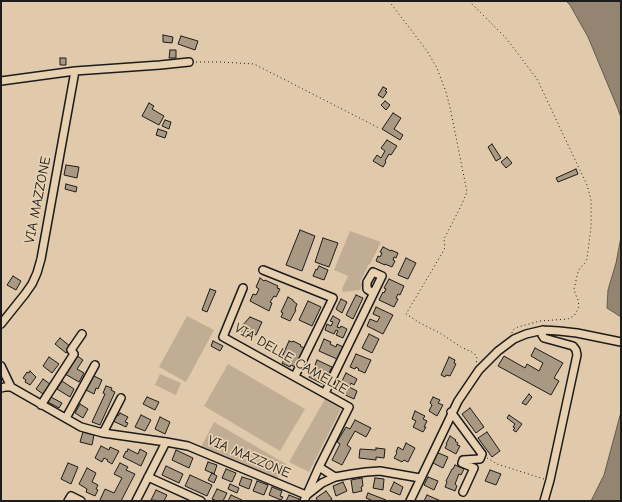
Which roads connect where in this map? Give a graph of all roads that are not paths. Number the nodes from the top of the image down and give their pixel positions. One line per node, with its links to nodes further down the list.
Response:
1 (189, 62): 2 (street)
2 (75, 71): 3 (street); 7 (street, VIA MAZZONE)
3 (1, 81)
4 (263, 270): 13 (street)
5 (243, 288): 13 (street, VIA DELLE CAMELIE)
6 (373, 293): 16 (street)
7 (1, 324)
8 (543, 330): 10 (street); 19 (street); 34 (street)
9 (82, 334): 18 (street)
10 (621, 342)
11 (95, 365): 20 (street)
12 (1, 366): 14 (street)
13 (295, 376): 16 (street, VIA DELLE CAMELIE)
14 (11, 387): 15 (street); 18 (street, VIA MAZZONE)
15 (1, 388)
16 (325, 393): 23 (street, VIA DELLE CAMELIE)
17 (121, 398): 21 (street)
18 (41, 405): 20 (street, VIA MAZZONE)
19 (452, 412): 26 (street); 27 (street)
20 (66, 418): 21 (street, VIA MAZZONE)
21 (103, 433): 22 (street, VIA MAZZONE)
22 (166, 442): 24 (street); 28 (street, VIA MAZZONE)
23 (319, 467): 25 (street); 28 (street)
24 (148, 477): 31 (street); 32 (street)
25 (336, 477): 26 (street); 28 (street)
26 (420, 478): 33 (street)
27 (463, 492)
28 (305, 498)
29 (68, 501): 30 (street)
30 (81, 501)
31 (136, 501)
32 (201, 501)
33 (410, 501)
34 (544, 501)

